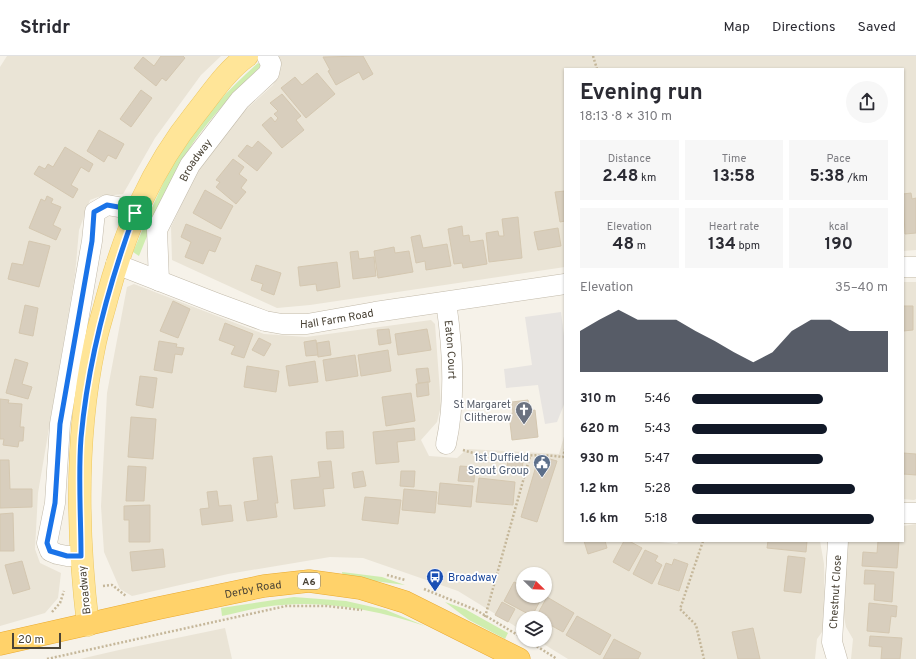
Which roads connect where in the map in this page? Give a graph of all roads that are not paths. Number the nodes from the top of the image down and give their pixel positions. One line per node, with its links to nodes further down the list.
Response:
1 (247, 56): 3 (main road, Broadway)
2 (267, 56): 7 (street, Broadway)
3 (135, 213): 4 (main road, Broadway); 14 (street, Broadway)
4 (116, 264): 7 (street, Hall Farm Road); 14 (main road, Broadway)
5 (904, 267): 6 (street)
6 (916, 267)
7 (159, 281): 9 (street, Hall Farm Road)
8 (564, 284): 9 (street, Hall Farm Road)
9 (446, 302): 10 (street, Eaton Court)
10 (446, 444)
11 (904, 512): 12 (street)
12 (916, 513)
13 (838, 542): 17 (street, Chestnut Close)
14 (74, 556): 15 (main road, Broadway)
15 (88, 625): 16 (highway, Derby Road / A6); 18 (highway, Derby Road / A6)
16 (0, 644)
17 (834, 650)
18 (519, 659)

